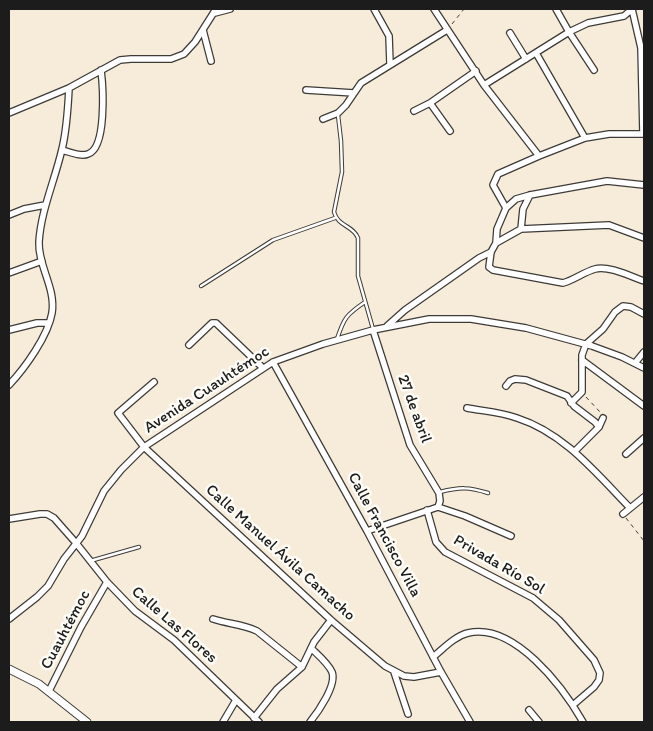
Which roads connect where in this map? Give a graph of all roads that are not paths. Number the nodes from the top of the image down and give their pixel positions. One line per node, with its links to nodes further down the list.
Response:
1 (230, 9): 6 (street)
2 (374, 9): 16 (street)
3 (434, 9): 10 (street)
4 (556, 9): 11 (street)
5 (632, 9): 7 (street); 8 (street)
6 (215, 11): 9 (street)
7 (624, 16): 8 (street); 11 (street)
8 (635, 26): 21 (street)
9 (203, 30): 15 (street); 17 (street)
10 (447, 30): 16 (street); 19 (street)
11 (568, 32): 13 (street); 18 (street)
12 (510, 33): 14 (street)
13 (536, 54): 14 (street); 32 (street)
14 (526, 59): 20 (street)
15 (211, 61)
16 (390, 64): 24 (street)
17 (101, 70): 22 (street); 33 (street)
18 (594, 70)
19 (476, 71): 20 (street); 25 (street)
20 (484, 85): 34 (street)
21 (644, 85): 31 (street)
22 (69, 88): 27 (street); 33 (street)
23 (306, 90): 24 (street)
24 (354, 93): 28 (street)
25 (430, 103): 26 (street); 30 (street)
26 (414, 111)
27 (9, 113)
28 (338, 113): 29 (street); 40 (lane)
29 (323, 119)
30 (450, 131)
31 (644, 134): 32 (street)
32 (585, 138): 34 (street)
33 (62, 150): 37 (street)
34 (539, 156): 38 (street)
35 (644, 184): 36 (street)
36 (530, 195): 38 (street); 41 (street)
37 (45, 205): 39 (street); 45 (street)
38 (506, 208): 43 (street)
39 (9, 215)
40 (335, 218): 48 (lane); 49 (lane)
41 (521, 229): 42 (street); 43 (street)
42 (644, 238)
43 (496, 243): 44 (street)
44 (491, 252): 47 (street); 52 (street)
45 (42, 261): 46 (street); 51 (street)
46 (9, 273)
47 (644, 281)
48 (202, 286)
49 (365, 302): 54 (lane); 55 (lane)
50 (644, 314): 56 (street)
51 (49, 323): 53 (street); 65 (street)
52 (385, 327): 54 (street, Avenida Cuauhtémoc); 56 (street, Avenida Cuauhtémoc)
53 (9, 330)
54 (373, 330): 55 (street, Avenida Cuauhtémoc); 77 (street, 27 de abril)
55 (337, 340): 60 (street, Avenida Cuauhtémoc)
56 (586, 344): 59 (street); 61 (street, Avenida Cuauhtémoc)
57 (189, 345): 62 (street)
58 (644, 352): 61 (street)
59 (582, 360): 67 (street); 68 (street)
60 (273, 362): 62 (street, Avenida Cuauhtémoc); 84 (street, Calle Francisco Villa)
61 (635, 363): 63 (street, Avenida Cuauhtémoc)
62 (263, 368): 73 (street, Avenida Cuauhtémoc)
63 (644, 368)
64 (154, 382): 73 (street, Calle Manuel Ávila Camacho)
65 (9, 384)
66 (506, 386): 67 (street)
67 (572, 402): 71 (street)
68 (644, 406)
69 (468, 408): 74 (street)
70 (603, 418): 71 (street)
71 (599, 427): 74 (street)
72 (644, 438): 75 (street)
73 (144, 447): 86 (street, Avenida Cuauhtémoc); 92 (street, Calle Manuel Ávila Camacho)
74 (575, 451): 80 (street)
75 (626, 454)
76 (488, 492): 77 (lane)
77 (439, 493): 79 (street)
78 (644, 497): 80 (street)
79 (438, 507): 81 (street); 85 (street)
80 (630, 508): 82 (street)
81 (427, 510): 84 (street); 101 (street, Privada Río Sol)
82 (623, 514)
83 (9, 519): 86 (street, Calle Las Flores)
84 (367, 531): 94 (street, Calle Francisco Villa)
85 (510, 536)
86 (76, 543): 88 (street, Calle Las Flores); 90 (street, Avenida Cuauhtémoc)
87 (139, 547): 88 (lane)
88 (90, 561): 89 (street, Calle Las Flores)
89 (107, 582): 99 (street, Cuauhtémoc); 100 (street, Calle Las Flores)
90 (9, 619)
91 (213, 619): 95 (street)
92 (331, 620): 93 (street); 97 (street, Calle Manuel Ávila Camacho)
93 (311, 648): 95 (street); 107 (street)
94 (433, 657): 98 (street, Calle Francisco Villa); 101 (street)
95 (302, 667): 104 (street)
96 (9, 669): 99 (street)
97 (394, 672): 98 (street, Calle Manuel Ávila Camacho); 103 (street)
98 (441, 672): 108 (street, Calle Francisco Villa)
99 (49, 691): 105 (street)
100 (236, 700): 104 (street, Calle Las Flores); 106 (street)
101 (573, 705): 110 (street)
102 (529, 710): 109 (street)
103 (408, 714)
104 (257, 720)
105 (87, 722)
106 (223, 722)
107 (310, 722)
108 (470, 722)
109 (539, 722)
110 (583, 722)

